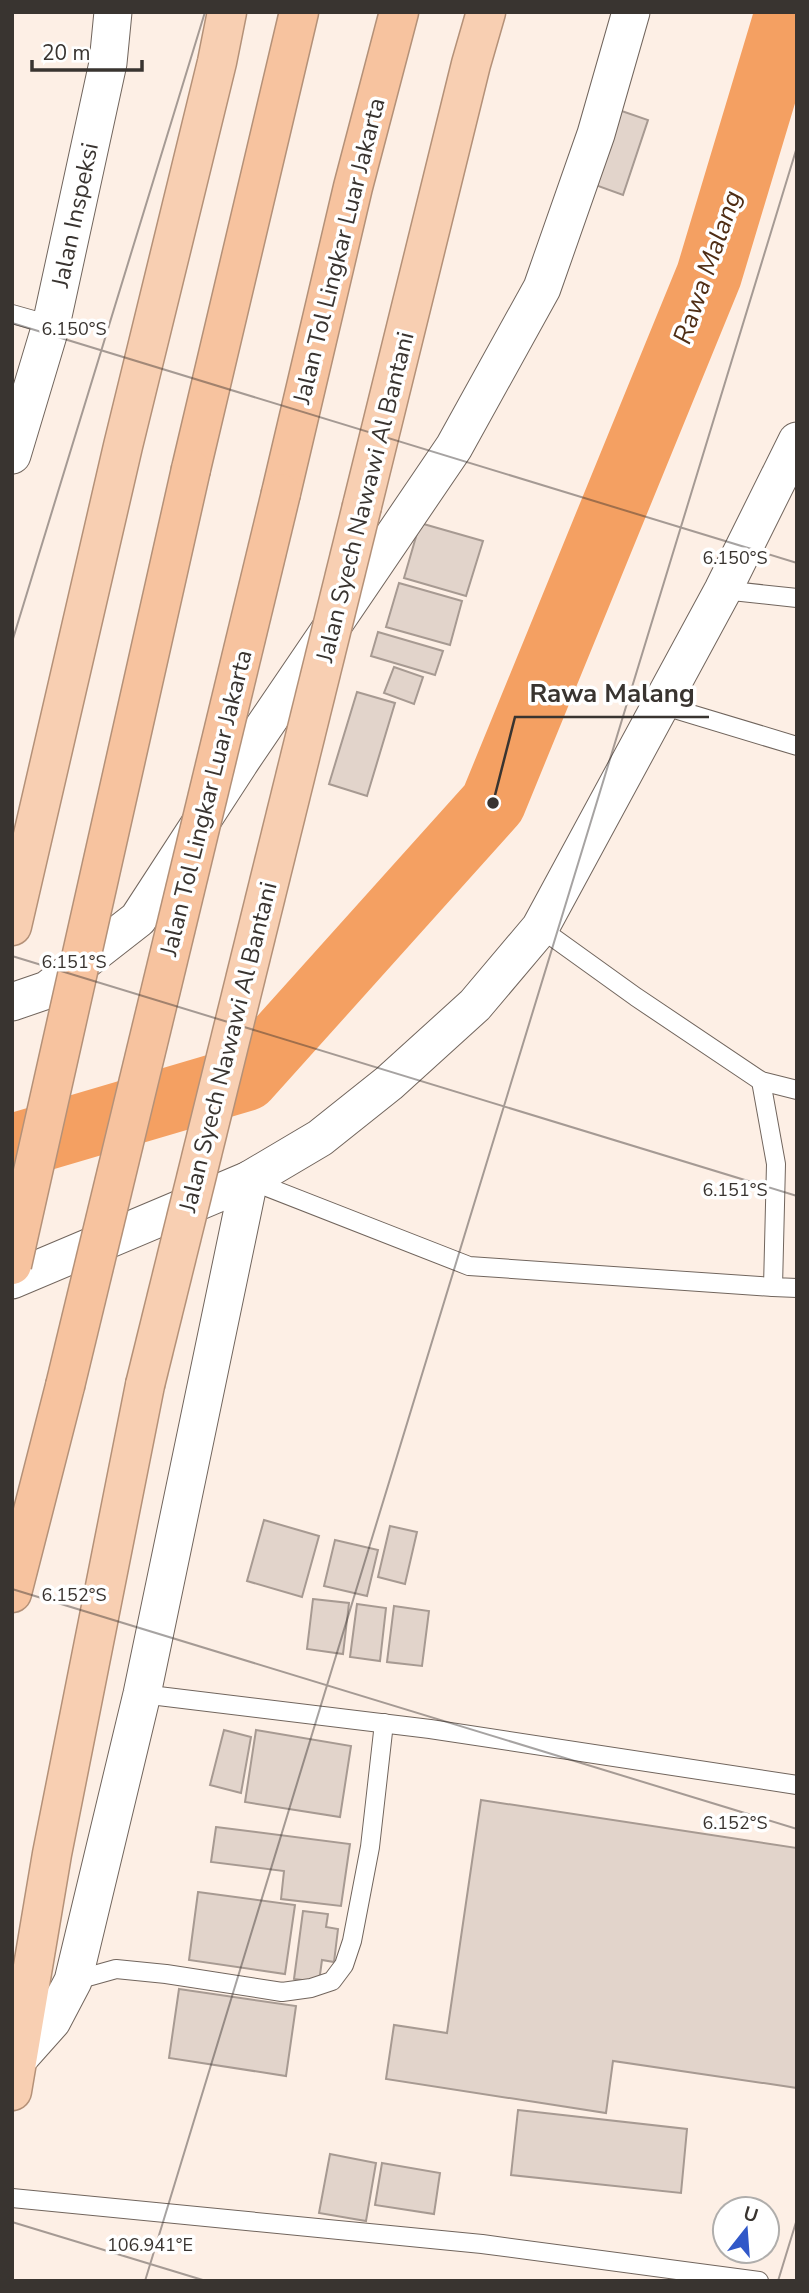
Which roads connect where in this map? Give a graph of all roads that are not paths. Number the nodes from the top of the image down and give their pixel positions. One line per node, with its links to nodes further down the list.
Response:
1 (113, 12): 8 (street, Jalan Inspeksi)
2 (226, 12): 16 (highway)
3 (299, 12): 22 (highway, bridge)
4 (399, 12): 26 (highway, Jalan Tol Lingkar Luar Jakarta, bridge)
5 (486, 12): 31 (highway, Jalan Syech Nawawi Al Bantani, bridge)
6 (631, 12): 18 (street)
7 (12, 314): 8 (lane)
8 (51, 325): 9 (street, Jalan Inspeksi)
9 (22, 391): 11 (street, Jalan Inspeksi)
10 (795, 447): 12 (street)
11 (12, 454)
12 (723, 590): 13 (lane); 14 (street)
13 (797, 598)
14 (661, 705): 15 (lane); 17 (street)
15 (797, 746)
16 (12, 926)
17 (540, 928): 19 (lane); 21 (street)
18 (12, 1002)
19 (761, 1081): 20 (lane); 24 (lane)
20 (797, 1090)
21 (249, 1180): 23 (street); 24 (lane); 27 (street)
22 (12, 1265)
23 (12, 1280)
24 (773, 1287): 25 (lane)
25 (797, 1288)
26 (12, 1593)
27 (142, 1694): 28 (lane); 30 (street)
28 (384, 1723): 29 (lane); 30 (lane)
29 (797, 1785)
30 (73, 1981): 31 (street)
31 (16, 2074)
32 (12, 2198): 33 (lane)
33 (759, 2281)

